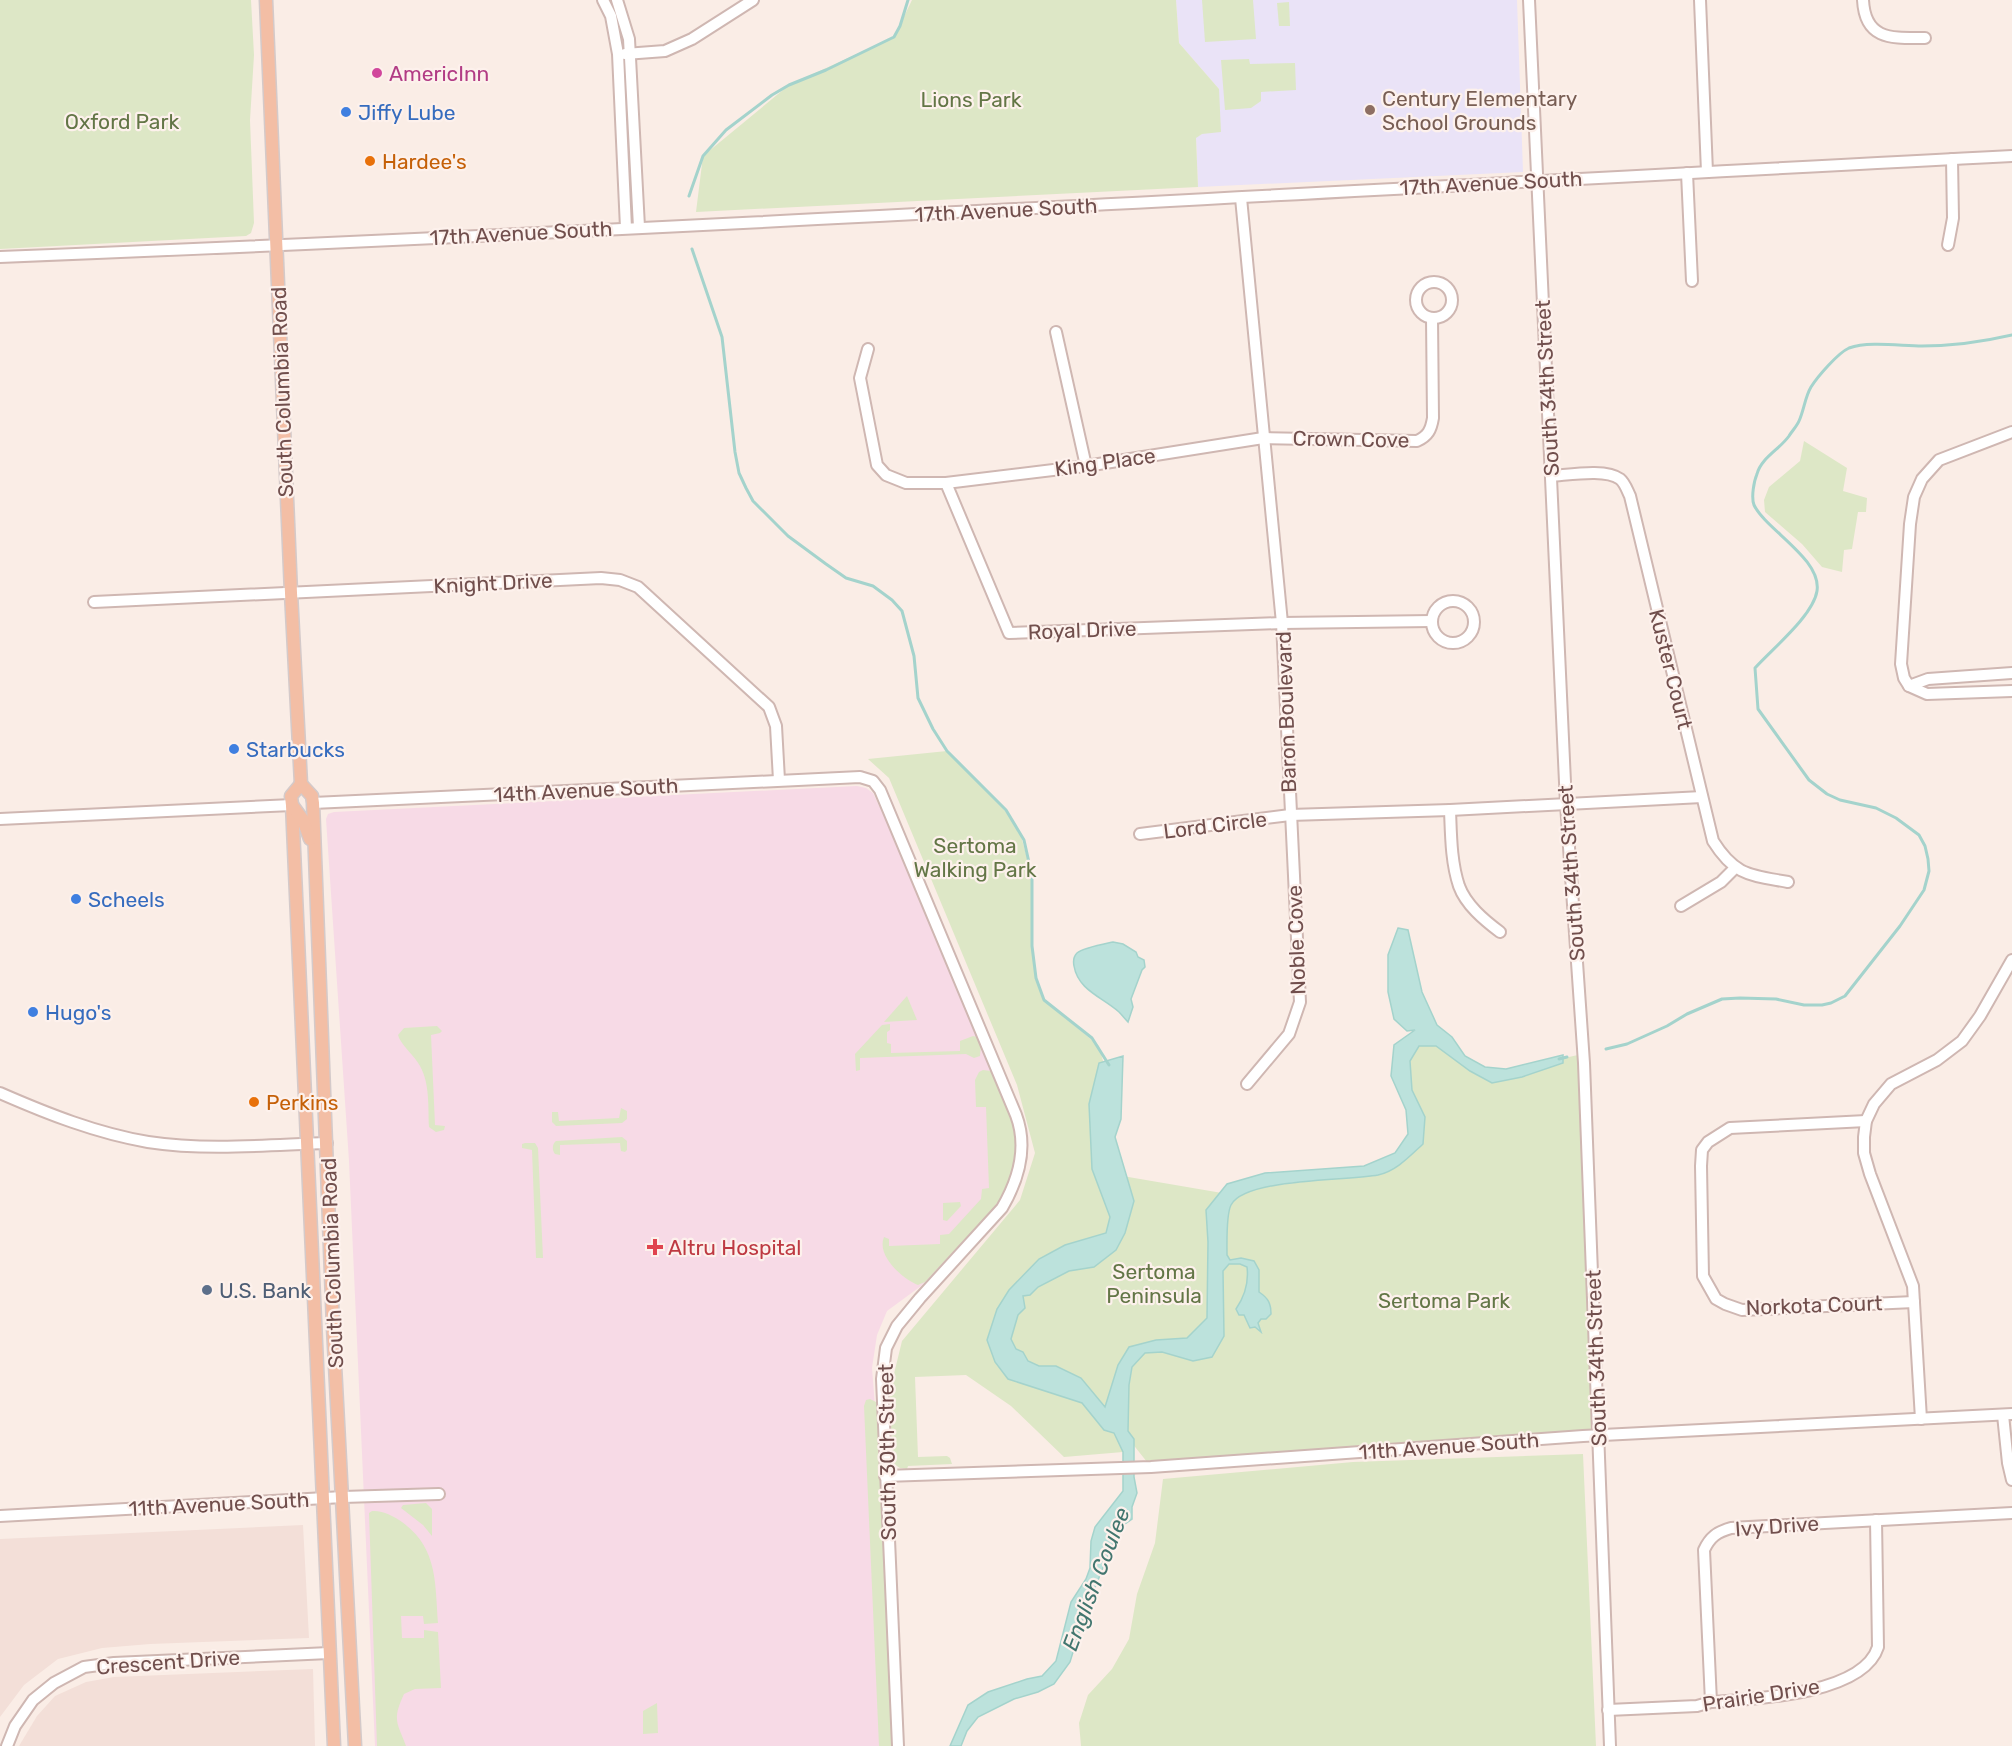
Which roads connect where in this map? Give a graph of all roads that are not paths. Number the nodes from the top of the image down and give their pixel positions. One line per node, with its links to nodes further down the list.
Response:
1 (266, 0): 20 (main road, South Columbia Road)
2 (603, 0): 9 (street)
3 (617, 0): 10 (street)
4 (753, 0): 10 (street)
5 (1529, 0): 15 (street, South 34th Street)
6 (1700, 0): 13 (street)
7 (1863, 0): 8 (street)
8 (1925, 38)
9 (618, 54): 10 (street); 18 (street)
10 (630, 54): 17 (street)
11 (2012, 156): 12 (street, 17th Avenue South)
12 (1952, 159): 13 (street, 17th Avenue South); 19 (street)
13 (1707, 172): 14 (street, 17th Avenue South)
14 (1687, 173): 15 (street, 17th Avenue South); 22 (street)
15 (1537, 181): 16 (street, 17th Avenue South); 29 (street, South 34th Street)
16 (1241, 198): 17 (street, 17th Avenue South); 27 (street, Baron Boulevard)
17 (639, 227): 18 (street, 17th Avenue South)
18 (626, 228): 20 (street, 17th Avenue South)
19 (1947, 245)
20 (276, 246): 21 (street, 17th Avenue South); 31 (main road, South Columbia Road)
21 (0, 257)
22 (1692, 281)
23 (1432, 318): 27 (street, Crown Cove)
24 (1056, 332): 28 (street)
25 (868, 349): 30 (street, King Place)
26 (2012, 432): 36 (street)
27 (1263, 438): 28 (street, King Place); 34 (street, Baron Boulevard)
28 (1086, 466): 30 (street, King Place)
29 (1551, 476): 41 (street, Kuster Court); 43 (street, South 34th Street)
30 (946, 483): 34 (street, Royal Drive)
31 (291, 593): 32 (street, Knight Drive); 39 (street, Knight Drive); 40 (main road, South Columbia Road)
32 (94, 602)
33 (1432, 621): 33 (street); 34 (street)
34 (1282, 623): 46 (street, Baron Boulevard)
35 (2012, 673): 36 (street)
36 (1910, 686): 37 (street)
37 (2012, 691)
38 (860, 777): 39 (street, 14th Avenue South); 64 (street, South 30th Street)
39 (779, 780): 42 (street, 14th Avenue South)
40 (301, 784): 42 (main road, South Columbia Road); 44 (main road, South Columbia Road)
41 (1702, 797): 43 (street, Baron Boulevard); 50 (street, Kuster Court)
42 (313, 803): 49 (main road, South Columbia Road)
43 (1566, 804): 45 (street, Baron Boulevard); 63 (street, South 34th Street)
44 (292, 805): 47 (street); 49 (main road); 59 (main road, South Columbia Road)
45 (1450, 810): 46 (street, Baron Boulevard); 53 (street)
46 (1290, 815): 48 (street, Lord Circle); 55 (street, Noble Cove)
47 (0, 819)
48 (1140, 834)
49 (314, 858): 58 (main road, South Columbia Road)
50 (1735, 868): 51 (street); 52 (street)
51 (1788, 882)
52 (1681, 906)
53 (1500, 932)
54 (2012, 960): 57 (street)
55 (1247, 1084)
56 (0, 1093): 59 (street)
57 (1866, 1121): 60 (street); 60 (street, Norkota Court)
58 (327, 1143): 59 (street); 67 (main road, South Columbia Road)
59 (307, 1144): 68 (main road, South Columbia Road)
60 (1914, 1302): 62 (street)
61 (2007, 1414): 62 (street, 11th Avenue South); 65 (street)
62 (1922, 1419): 63 (street, 11th Avenue South)
63 (1599, 1436): 64 (street, 11th Avenue South); 74 (street, South 34th Street)
64 (885, 1476): 78 (street, South 30th Street)
65 (2012, 1480)
66 (439, 1494): 67 (street, 11th Avenue South)
67 (343, 1497): 68 (street, 11th Avenue South); 77 (main road, South Columbia Road)
68 (323, 1499): 70 (street, 11th Avenue South); 72 (main road, South Columbia Road)
69 (2012, 1513): 71 (street, Ivy Drive)
70 (0, 1516)
71 (1876, 1520): 73 (street, Prairie Drive); 73 (street, Ivy Drive)
72 (329, 1653): 75 (street, Crescent Drive); 76 (main road, South Columbia Road)
73 (1711, 1702): 74 (street, Prairie Drive)
74 (1608, 1710): 79 (street, South 34th Street)
75 (7, 1746)
76 (334, 1746)
77 (355, 1746)
78 (898, 1746)
79 (1610, 1746)

